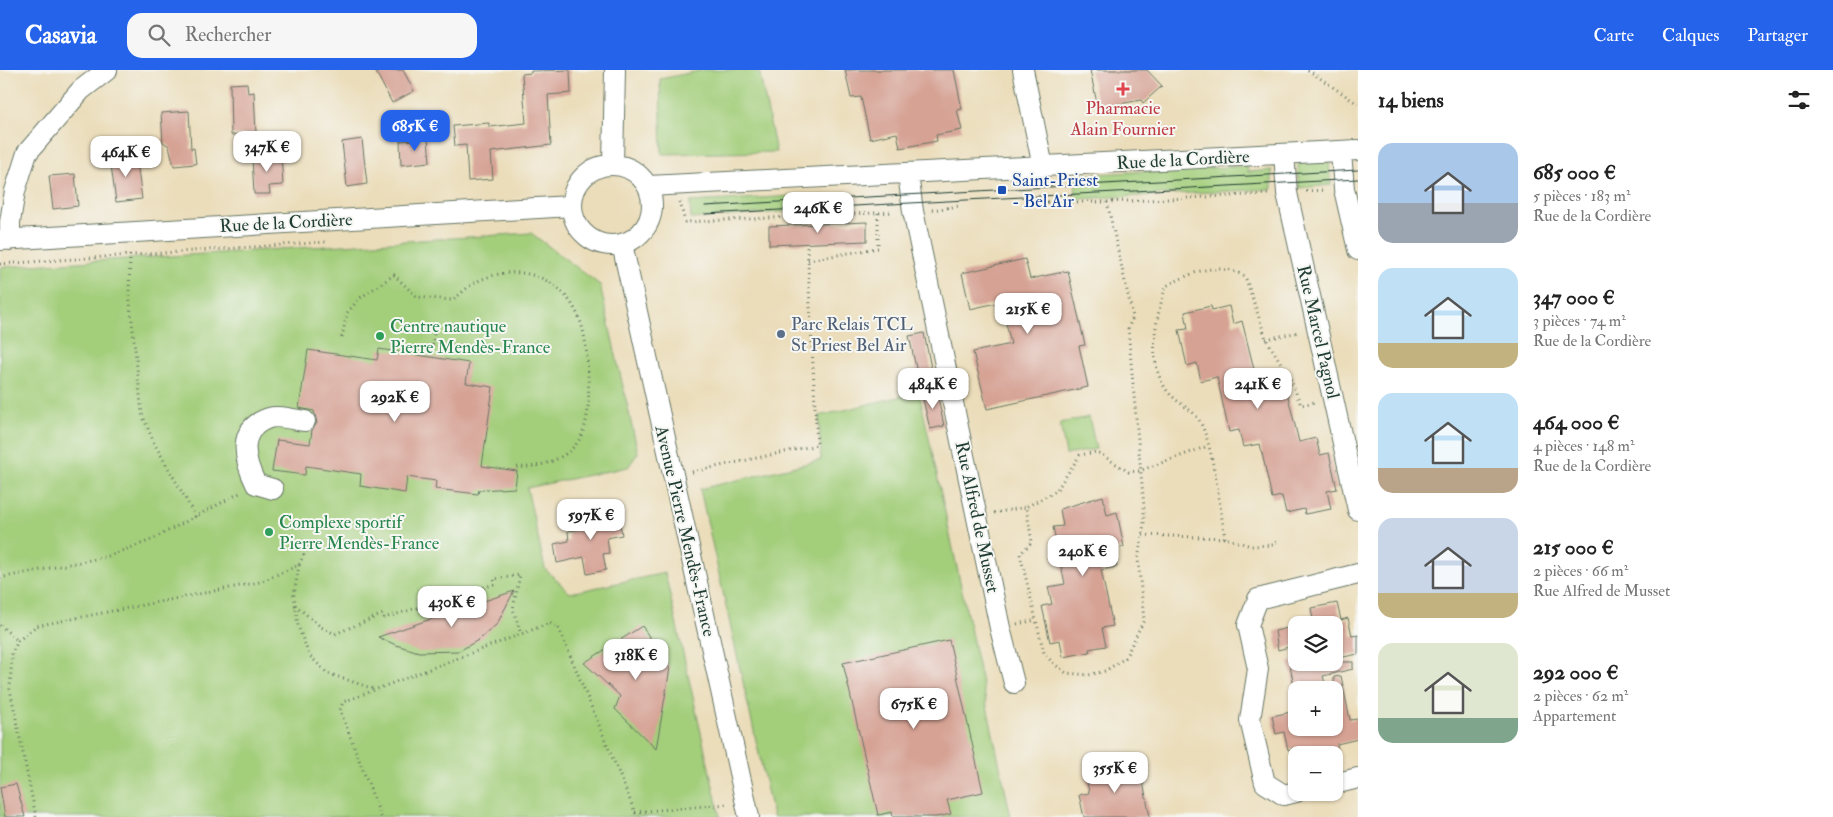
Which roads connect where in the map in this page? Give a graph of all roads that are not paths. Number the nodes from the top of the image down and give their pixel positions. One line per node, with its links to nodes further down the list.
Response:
1 (107, 70): 12 (street)
2 (615, 70): 6 (street)
3 (1022, 70): 7 (street)
4 (1349, 151): 5 (street, Rue de la Cordière); 10 (street)
5 (1284, 154): 7 (street, Rue de la Cordière); 17 (street, Rue Marcel Pagnol)
6 (613, 164): 9 (street); 11 (street)
7 (1043, 167): 8 (street, Rue de la Cordière)
8 (908, 174): 9 (street, Rue de la Cordière); 19 (street, Rue Alfred de Musset)
9 (649, 186): 13 (street)
10 (1350, 200): 14 (street)
11 (571, 206): 12 (street, Rue de la Cordière); 13 (street)
12 (5, 240)
13 (622, 244): 23 (street, Avenue Pierre Mendès-France)
14 (1358, 250)
15 (305, 421): 16 (street)
16 (264, 487)
17 (1358, 510)
18 (1357, 577): 22 (street)
19 (1014, 683)
20 (1358, 778): 21 (street)
21 (1343, 782)
22 (1288, 794)
23 (748, 809)

